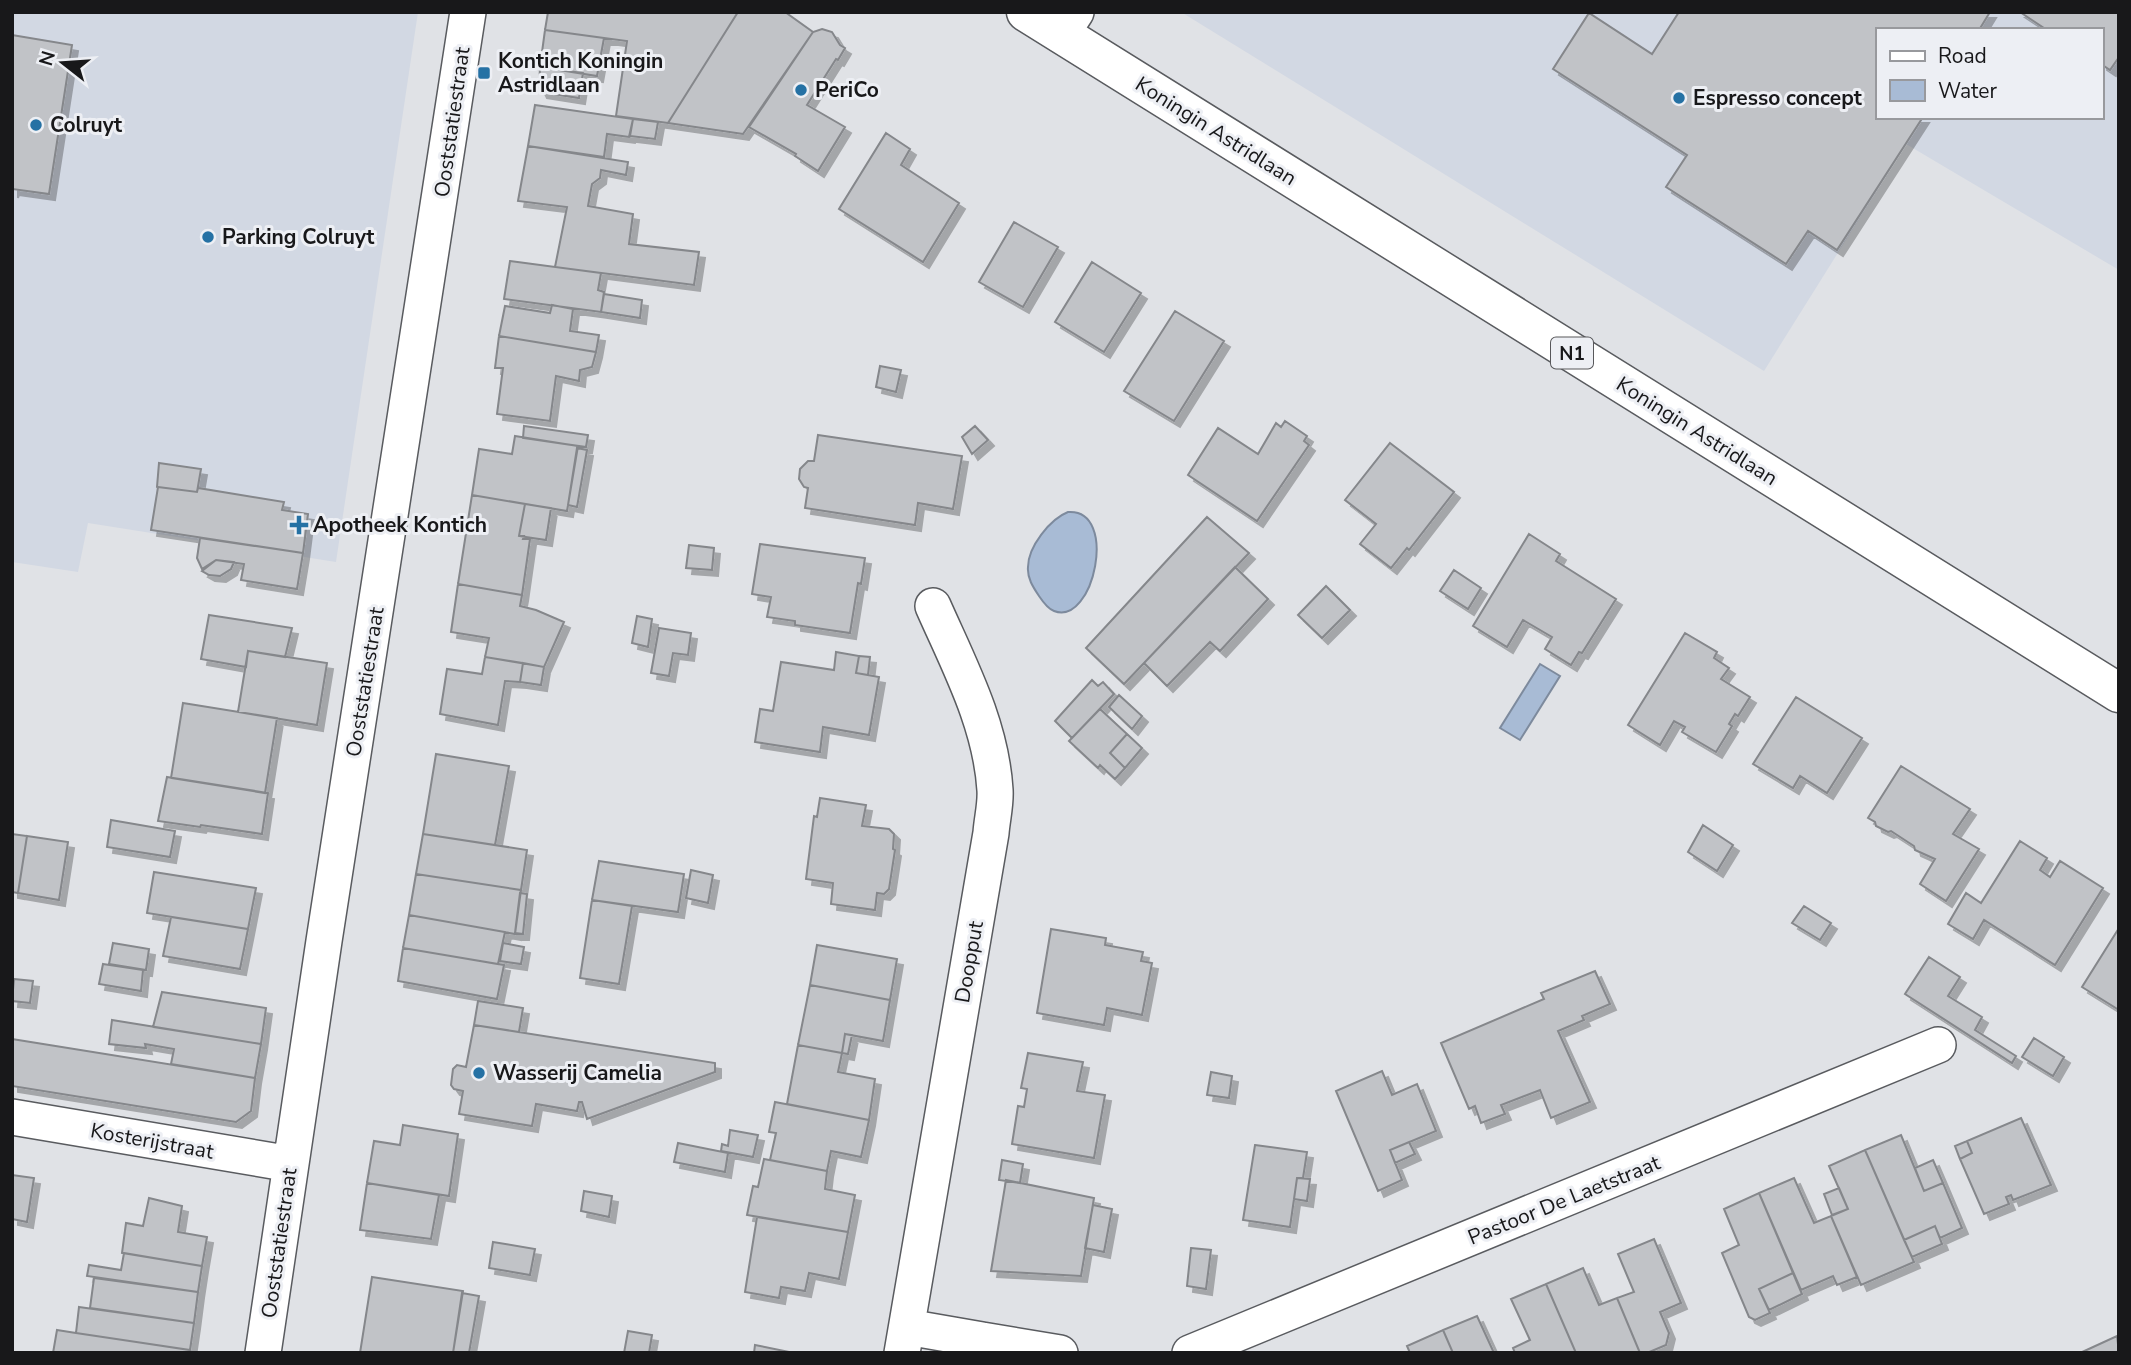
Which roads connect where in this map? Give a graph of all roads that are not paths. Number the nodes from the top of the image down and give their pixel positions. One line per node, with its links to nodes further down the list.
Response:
1 (468, 12): 8 (street, Ooststatiestraat)
2 (1026, 12): 3 (main road, Koningin Astridlaan / N1)
3 (1068, 24): 5 (main road, Koningin Astridlaan / N1)
4 (933, 606): 9 (street, Doopput)
5 (2119, 693)
6 (1938, 1045): 13 (street, Pastoor De Laetstraat)
7 (12, 1117): 8 (street, Kosterijstraat)
8 (291, 1164): 11 (street, Ooststatiestraat)
9 (904, 1340): 10 (street, Doopput)
10 (981, 1347): 12 (street)
11 (263, 1353)
12 (1060, 1353)
13 (1190, 1353)

